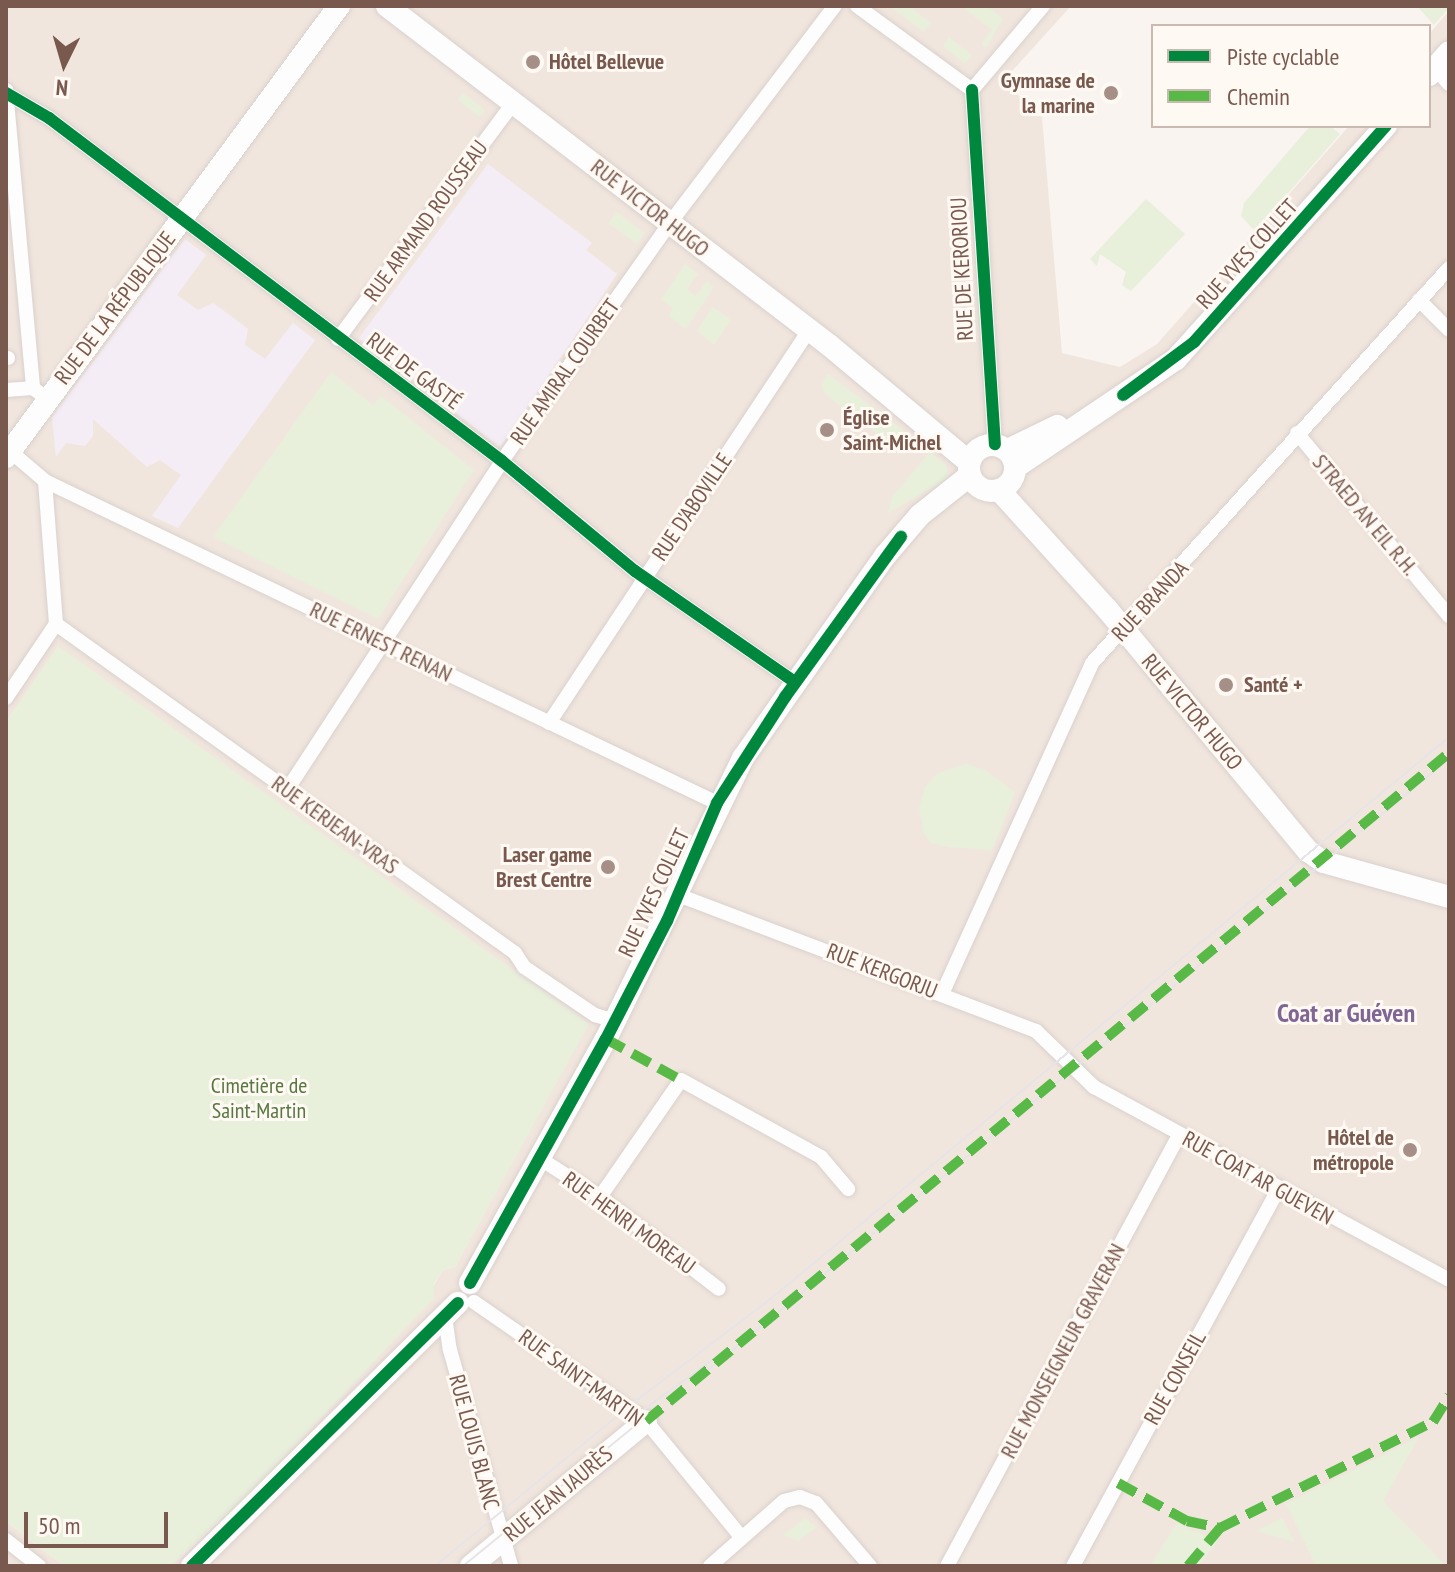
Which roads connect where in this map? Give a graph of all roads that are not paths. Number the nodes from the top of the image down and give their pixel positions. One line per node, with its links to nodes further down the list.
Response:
1 (339, 6): 10 (street, RUE DE LA RÉPUBLIQUE)
2 (387, 6): 8 (street, RUE VICTOR HUGO)
3 (835, 6): 11 (street, RUE AMIRAL COURBET)
4 (857, 6): 6 (street)
5 (1043, 6): 6 (street)
6 (972, 90): 22 (street, RUE DE KERORIOU)
7 (6, 92): 10 (street, RUE DE GASTÉ); 18 (street)
8 (513, 103): 11 (street, RUE VICTOR HUGO); 16 (street, RUE ARMAND ROUSSEAU)
9 (1384, 128): 22 (street, RUE YVES COLLET)
10 (182, 219): 16 (street, RUE DE GASTÉ); 18 (street, RUE DE LA RÉPUBLIQUE)
11 (670, 223): 14 (street, RUE VICTOR HUGO); 21 (street, RUE AMIRAL COURBET)
12 (1449, 268): 13 (street, RUE BRANDA)
13 (1419, 300): 15 (street); 19 (street, RUE BRANDA)
14 (809, 330): 22 (street, RUE VICTOR HUGO); 24 (street, RUE D'ABOVILLE)
15 (1449, 330)
16 (338, 339): 21 (street, RUE DE GASTÉ)
17 (6, 390): 18 (street)
18 (40, 394): 20 (street, RUE DE LA RÉPUBLIQUE)
19 (1297, 433): 25 (street, STRAED AN EIL R.H.); 27 (street, RUE BRANDA)
20 (8, 454): 23 (street, RUE ERNEST RENAN)
21 (502, 461): 24 (street, RUE DE GASTÉ); 28 (street, RUE AMIRAL COURBET)
22 (993, 467): 27 (street, RUE VICTOR HUGO); 29 (street, RUE YVES COLLET)
23 (45, 481): 26 (street); 28 (street, RUE ERNEST RENAN)
24 (645, 578): 29 (street, RUE DE GASTÉ); 31 (street, RUE D'ABOVILLE)
25 (1449, 616)
26 (56, 624): 30 (street); 32 (street, RUE KERJEAN-VRAS)
27 (1124, 628): 35 (street, RUE VICTOR HUGO); 36 (street, RUE BRANDA)
28 (385, 644): 31 (street, RUE ERNEST RENAN); 32 (street, RUE AMIRAL COURBET)
29 (795, 682): 33 (street, RUE YVES COLLET)
30 (6, 698)
31 (549, 723): 33 (street, RUE ERNEST RENAN)
32 (287, 790): 37 (street, RUE KERJEAN-VRAS)
33 (717, 803): 34 (street, RUE YVES COLLET)
34 (678, 895): 36 (street, RUE KERGORJU); 37 (street, RUE YVES COLLET)
35 (1449, 897)
36 (942, 994): 38 (street, RUE KERGORJU)
37 (615, 1021): 40 (street, RUE YVES COLLET)
38 (1073, 1067): 39 (street, RUE COAT AR GUEVEN)
39 (1179, 1135): 42 (street, RUE COAT AR GUEVEN); 57 (street, RUE MONSEIGNEUR GRAVERAN)
40 (539, 1158): 43 (street, RUE HENRI MOREAU); 46 (street, RUE YVES COLLET)
41 (848, 1189): 43 (street)
42 (1278, 1190): 44 (street, RUE COAT AR GUEVEN); 58 (street, RUE CONSEIL)
43 (600, 1197): 45 (street, RUE HENRI MOREAU)
44 (1449, 1280)
45 (719, 1289)
46 (462, 1301): 47 (street, RUE SAINT-MARTIN); 50 (street, RUE LOUIS BLANC); 52 (street, RUE YVES COLLET)
47 (646, 1421): 48 (street, RUE SAINT-MARTIN); 50 (street, RUE JEAN JAURÈS)
48 (742, 1538): 55 (street); 56 (street)
49 (6, 1540): 51 (street)
50 (501, 1541): 53 (street, RUE JEAN JAURÈS); 54 (street, RUE LOUIS BLANC)
51 (39, 1566)
52 (192, 1566)
53 (471, 1566)
54 (511, 1566)
55 (710, 1566)
56 (870, 1566)
57 (947, 1566)
58 (1073, 1566)

